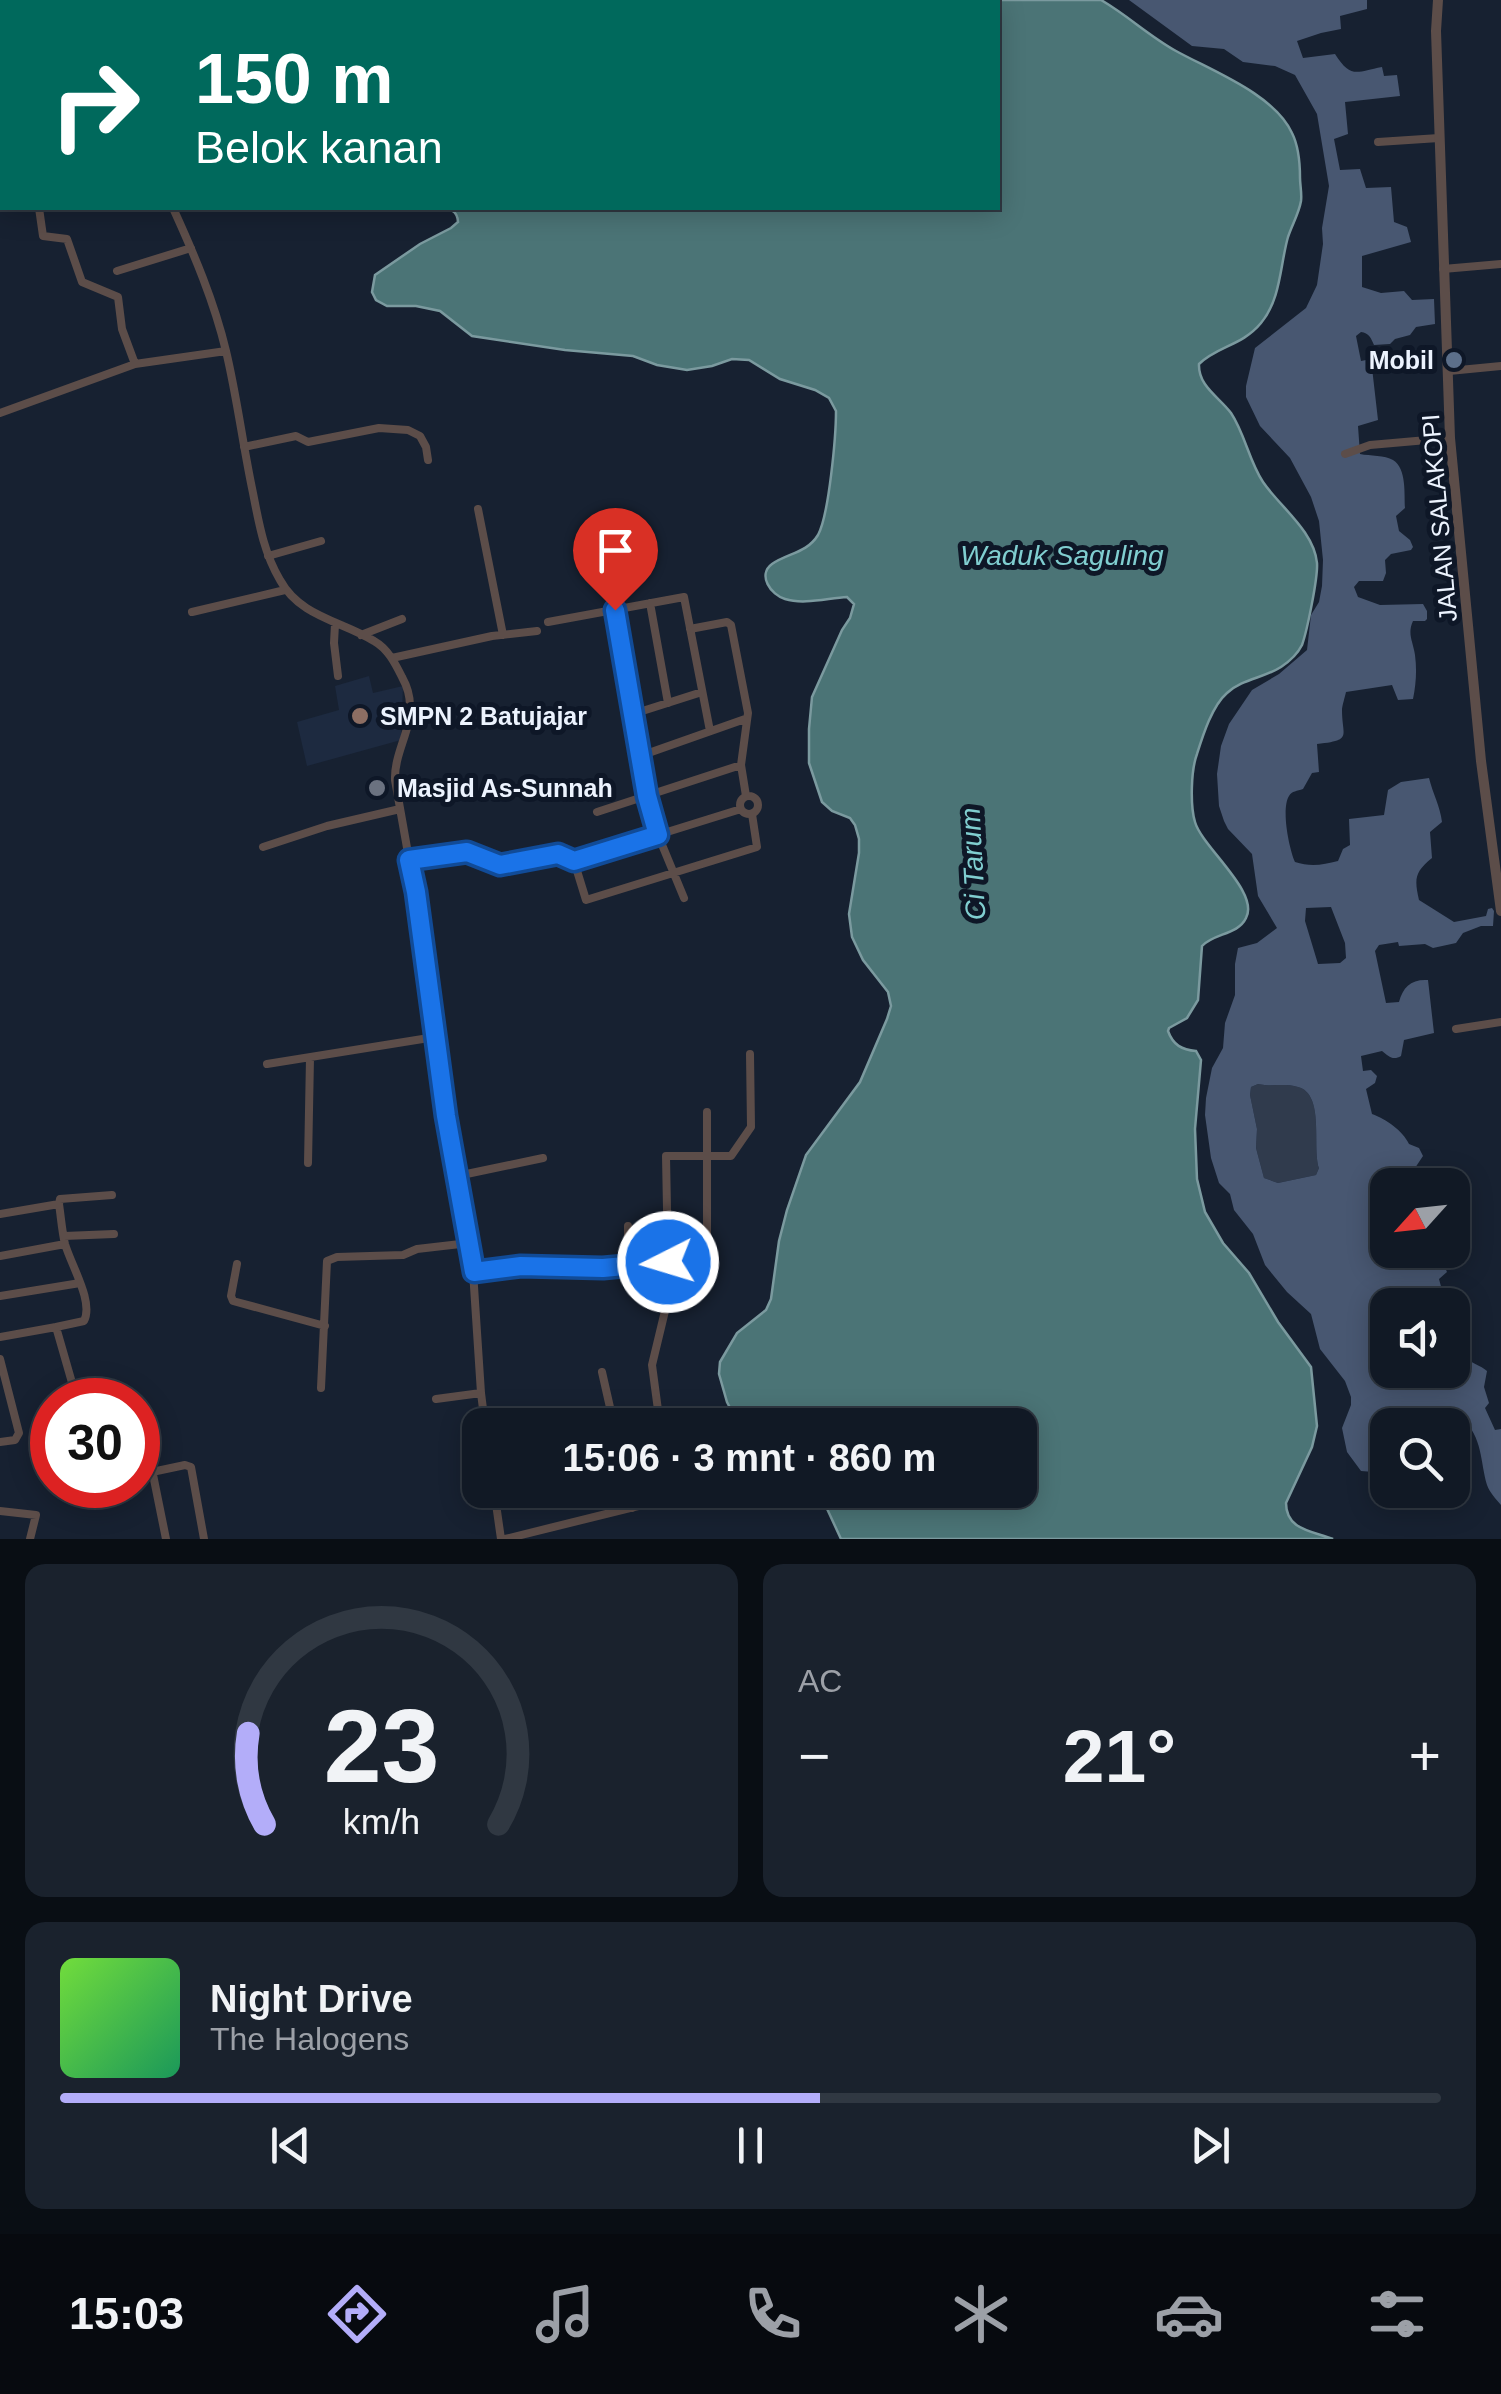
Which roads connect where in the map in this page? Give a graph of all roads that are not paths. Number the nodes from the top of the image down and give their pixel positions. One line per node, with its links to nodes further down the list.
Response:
1 (1440, 1): 2 (street, JALAN SALAKOPI)
2 (1440, 138): 3 (street); 8 (street, JALAN SALAKOPI)
3 (1378, 142)
4 (39, 210): 13 (street)
5 (174, 210): 6 (street)
6 (191, 248): 9 (street); 10 (street)
7 (1501, 264): 8 (street)
8 (1444, 269): 15 (street, JALAN SALAKOPI)
9 (117, 271)
10 (204, 282): 11 (street); 12 (street)
11 (193, 284)
12 (226, 351): 13 (street); 18 (street)
13 (135, 364): 16 (street)
14 (1501, 366): 15 (street)
15 (1449, 371): 17 (street, JALAN SALAKOPI)
16 (0, 413)
17 (1450, 438): 19 (street); 52 (street, JALAN SALAKOPI)
18 (244, 447): 20 (street); 23 (street)
19 (1344, 454)
20 (428, 460)
21 (478, 508): 34 (street)
22 (321, 541): 23 (street)
23 (268, 556): 24 (street)
24 (285, 590): 27 (street); 30 (street)
25 (650, 603): 26 (street); 31 (street); 38 (street)
26 (615, 610): 29 (street); 39 (street)
27 (192, 612)
28 (402, 618): 33 (street)
29 (548, 622)
30 (335, 624): 33 (street); 36 (street)
31 (690, 629): 37 (street); 40 (street)
32 (537, 631): 34 (street)
33 (361, 635): 35 (street)
34 (503, 636): 35 (street)
35 (392, 658): 46 (street)
36 (338, 676)
37 (702, 692): 38 (street); 41 (street)
38 (668, 703): 39 (street)
39 (633, 714): 42 (street)
40 (745, 719): 41 (street); 43 (street)
41 (710, 731): 42 (street)
42 (640, 756): 44 (street)
43 (741, 764): 44 (street); 45 (street)
44 (647, 796): 48 (street); 50 (street)
45 (746, 796): 47 (street); 49 (street)
46 (400, 809): 51 (street); 53 (street)
47 (741, 809): 49 (street); 50 (street)
48 (597, 812)
49 (752, 814): 55 (street)
50 (658, 835): 54 (street); 55 (street)
51 (263, 847)
52 (1497, 853): 57 (street, JALAN SALAKOPI)
53 (409, 860): 54 (street); 60 (street)
54 (574, 861): 55 (street)
55 (673, 873): 56 (street)
56 (684, 898)
57 (1501, 911)
58 (1501, 1022): 59 (street)
59 (1456, 1029)
60 (435, 1037): 62 (street); 68 (street)
61 (750, 1054): 65 (street)
62 (310, 1058): 63 (street); 67 (street)
63 (267, 1064)
64 (708, 1112): 65 (street)
65 (707, 1156): 74 (street); 78 (street)
66 (542, 1158): 68 (street)
67 (308, 1162)
68 (457, 1176): 76 (street)
69 (112, 1196): 70 (street)
70 (59, 1204): 71 (street); 75 (street)
71 (0, 1214)
72 (628, 1226): 80 (street)
73 (114, 1234): 75 (street)
74 (708, 1237)
75 (64, 1240): 77 (street); 82 (street)
76 (469, 1243): 81 (street); 84 (street)
77 (0, 1256)
78 (668, 1262): 80 (street); 97 (street)
79 (236, 1264): 84 (street)
80 (628, 1266): 81 (street)
81 (474, 1272): 91 (street)
82 (80, 1283): 83 (street); 85 (street)
83 (0, 1296)
84 (324, 1326): 90 (street)
85 (56, 1327): 86 (street); 89 (street)
86 (0, 1337)
87 (0, 1360): 92 (street)
88 (602, 1372): 96 (street)
89 (71, 1378)
90 (320, 1388)
91 (481, 1393): 93 (street); 95 (street)
92 (11, 1398): 94 (street); 98 (street)
93 (436, 1399)
94 (0, 1400)
95 (483, 1408)
96 (610, 1408)
97 (658, 1408)
98 (0, 1442)
99 (160, 1471): 106 (street)
100 (160, 1508): 105 (street)
101 (497, 1508): 107 (street)
102 (632, 1508): 107 (street)
103 (0, 1511): 104 (street)
104 (30, 1539)
105 (166, 1539)
106 (204, 1539)
107 (503, 1539)

